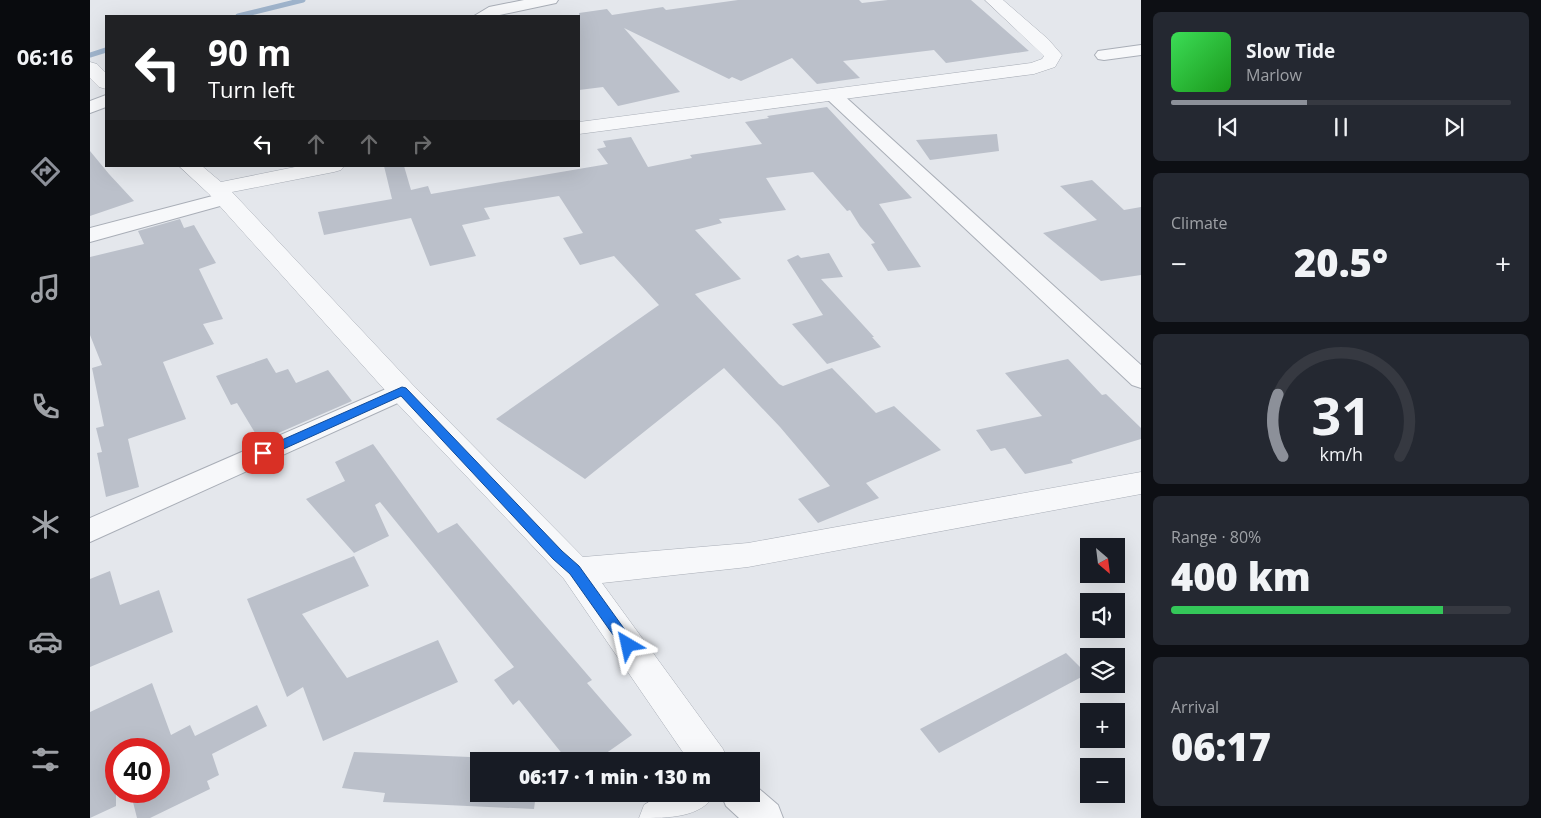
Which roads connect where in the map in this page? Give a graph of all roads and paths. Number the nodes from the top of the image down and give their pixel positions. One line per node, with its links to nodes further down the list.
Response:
1 (550, 0): 3 (street)
2 (993, 0): 8 (street)
3 (484, 15)
4 (1141, 50): 5 (street)
5 (1104, 55)
6 (90, 68): 7 (street)
7 (105, 82)
8 (834, 96): 11 (street); 16 (street)
9 (105, 101): 10 (street)
10 (90, 107)
11 (580, 128)
12 (190, 167): 14 (street)
13 (330, 167): 14 (street)
14 (220, 194): 15 (street); 17 (street)
15 (90, 235)
16 (1141, 379)
17 (402, 391): 19 (street); 20 (street)
18 (1141, 484): 20 (street)
19 (90, 531)
20 (575, 570): 21 (street)
21 (704, 752)
22 (683, 802): 24 (street)
23 (748, 802): 25 (street)
24 (658, 818)
25 (766, 818)

